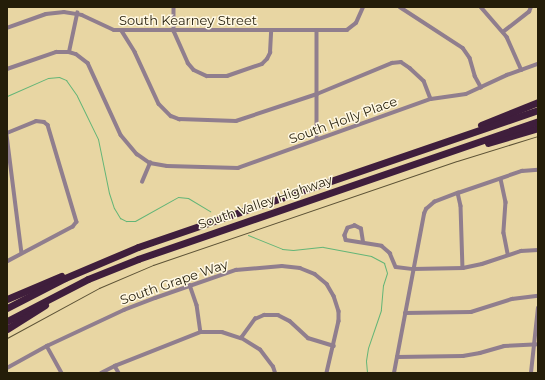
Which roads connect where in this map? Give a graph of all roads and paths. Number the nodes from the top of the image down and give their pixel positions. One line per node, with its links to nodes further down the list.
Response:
1 (174, 7): 9 (street)
2 (363, 7): 11 (street, South Kearney Street)
3 (400, 7): 17 (street)
4 (481, 7): 12 (street)
5 (532, 7): 12 (street)
6 (77, 13): 7 (street, South Kearney Street); 8 (street, South Kearney Street); 13 (street)
7 (7, 28)
8 (122, 31): 9 (street, South Kearney Street); 18 (street)
9 (174, 31): 10 (street, South Kearney Street); 10 (street)
10 (271, 31): 11 (street, South Kearney Street)
11 (317, 31): 18 (street)
12 (503, 32): 16 (street)
13 (69, 52): 15 (street); 27 (street, South Holly Place)
14 (538, 64): 16 (street, South Holly Place)
15 (7, 69)
16 (522, 70): 17 (street, South Holly Place)
17 (481, 87): 19 (street, South Holly Place)
18 (317, 94): 19 (street); 25 (street)
19 (431, 99): 25 (street, South Holly Place)
20 (538, 102): 26 (highway)
21 (538, 110): 26 (highway, South Valley Highway)
22 (538, 121): 28 (highway, South Valley Highway)
23 (538, 128): 28 (highway)
24 (7, 134): 35 (street); 35 (street)
25 (318, 139): 27 (street, South Holly Place)
26 (441, 143): 38 (highway, South Valley Highway)
27 (150, 163): 31 (street)
28 (395, 170): 41 (highway, South Valley Highway)
29 (538, 170): 30 (street)
30 (501, 179): 32 (street); 36 (street)
31 (142, 182)
32 (458, 193): 39 (street); 40 (street)
33 (363, 242): 33 (street); 39 (street)
34 (538, 250): 36 (street)
35 (22, 253): 37 (street)
36 (508, 254): 40 (street)
37 (7, 262)
38 (97, 263): 44 (highway); 45 (highway, South Valley Highway)
39 (413, 268): 40 (street); 47 (street)
40 (463, 268)
41 (88, 280): 48 (highway, South Valley Highway); 49 (highway)
42 (190, 285): 50 (street); 53 (street, South Grape Way); 54 (street, South Grape Way)
43 (538, 296): 47 (street)
44 (7, 299)
45 (7, 308)
46 (538, 308): 52 (street)
47 (405, 313): 55 (street)
48 (7, 320)
49 (7, 328)
50 (201, 332): 51 (street); 56 (street)
51 (241, 338): 54 (street); 61 (street)
52 (536, 344): 55 (street); 64 (street)
53 (48, 346): 57 (street, South Grape Way); 58 (street)
54 (334, 346): 62 (street)
55 (397, 357): 63 (street)
56 (115, 366): 59 (street); 60 (street)
57 (7, 368)
58 (62, 373)
59 (101, 373)
60 (119, 373)
61 (275, 373)
62 (327, 373)
63 (394, 373)
64 (531, 373)

